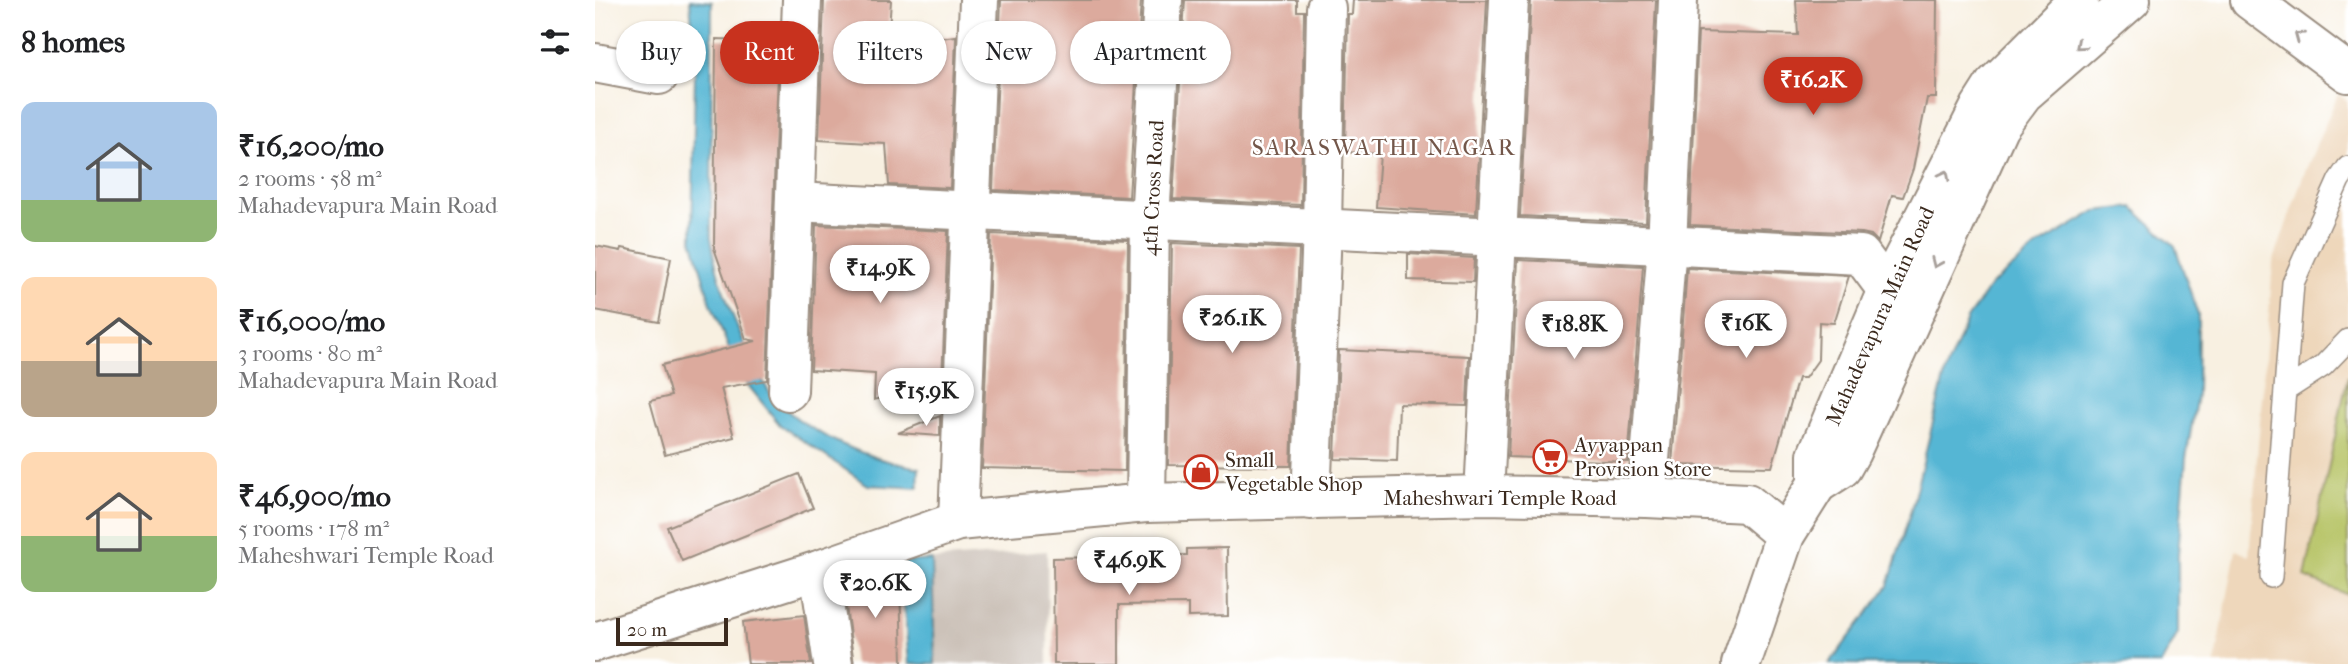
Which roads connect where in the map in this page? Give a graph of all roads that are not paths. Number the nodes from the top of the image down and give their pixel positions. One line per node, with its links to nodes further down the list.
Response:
1 (802, 0): 14 (street)
2 (979, 0): 15 (street)
3 (1163, 0): 16 (street, 4th Cross Road)
4 (1509, 0): 18 (street)
5 (1678, 0): 19 (street)
6 (2079, 0): 20 (street, Mahadevapura Main Road, one-way to 6)
7 (2131, 0): 24 (street, one-way to 24)
8 (2250, 0): 12 (street, one-way to 8)
9 (1326, 8): 17 (street)
10 (595, 63): 11 (street)
11 (616, 67)
12 (2348, 73)
13 (2348, 167): 22 (lane)
14 (795, 202): 15 (street); 23 (street)
15 (970, 211): 16 (street); 29 (street)
16 (1150, 220): 17 (street); 28 (street, 4th Cross Road)
17 (1322, 229): 18 (street); 27 (street)
18 (1496, 236): 19 (street); 25 (street)
19 (1667, 245): 20 (street); 26 (street)
20 (1887, 290): 24 (street, Mahadevapura Main Road)
21 (2348, 340): 22 (lane)
22 (2286, 390): 32 (lane)
23 (788, 391)
24 (1817, 484): 30 (street, Mahadevapura Main Road)
25 (1484, 495): 26 (street, Maheshwari Temple Road); 27 (street, Maheshwari Temple Road)
26 (1647, 498): 30 (street, Maheshwari Temple Road)
27 (1311, 500): 28 (street, Maheshwari Temple Road)
28 (1146, 503): 29 (street, Maheshwari Temple Road)
29 (958, 521): 31 (street, Maheshwari Temple Road)
30 (1785, 535): 35 (street, Mahadevapura Main Road)
31 (819, 570): 33 (street, Maheshwari Temple Road); 34 (street)
32 (2271, 577)
33 (595, 642)
34 (833, 664)
35 (1741, 664)

